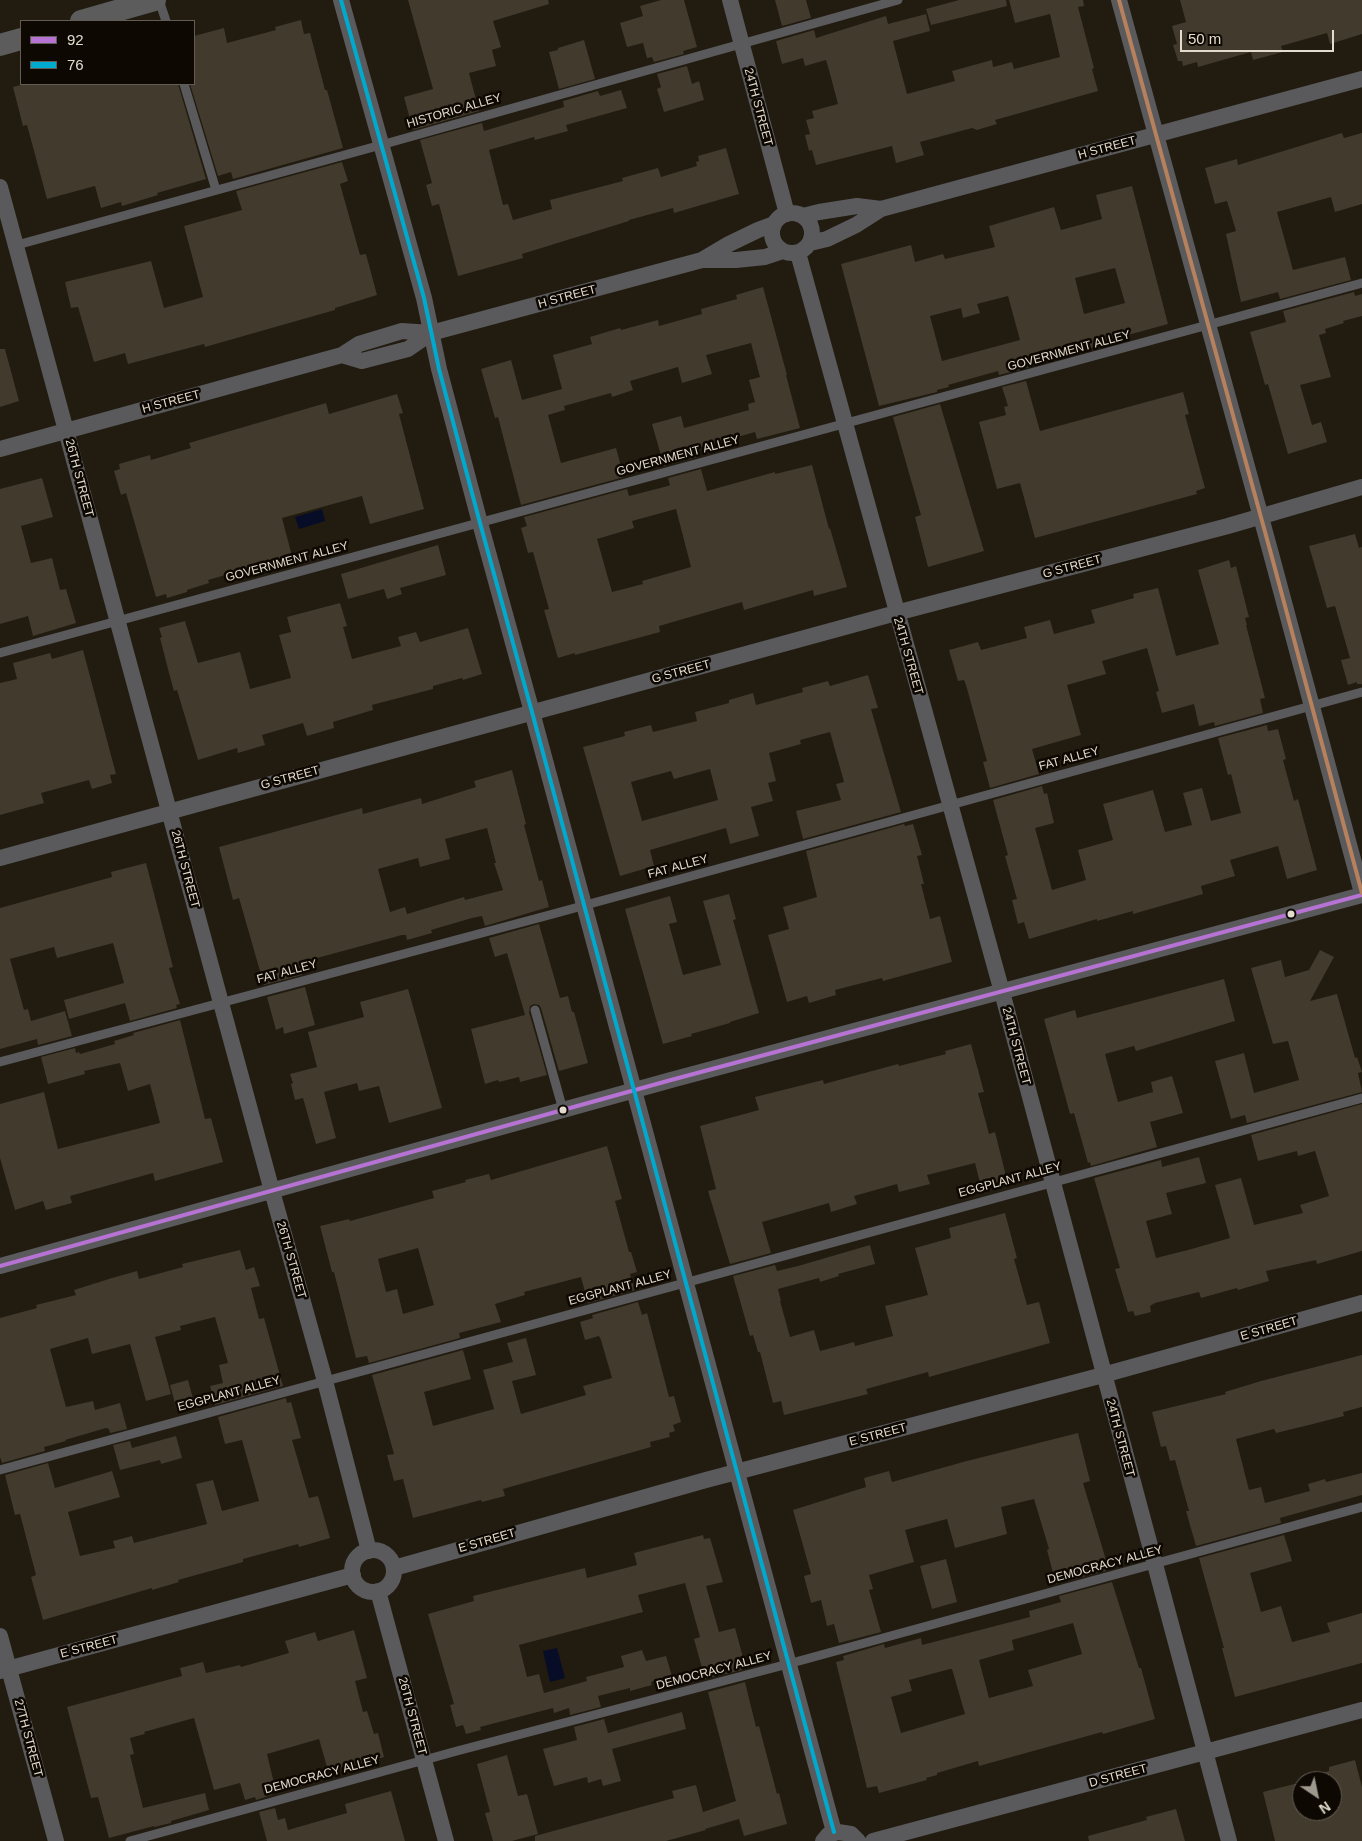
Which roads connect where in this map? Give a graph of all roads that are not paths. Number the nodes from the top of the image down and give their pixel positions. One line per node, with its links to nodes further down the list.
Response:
1 (155, 0): 7 (street)
2 (159, 0): 8 (lane)
3 (341, 0): 15 (street)
4 (730, 0): 10 (street, 24TH STREET)
5 (898, 0): 10 (lane, HISTORIC ALLEY)
6 (1119, 0): 14 (street)
7 (85, 20)
8 (166, 20)
9 (20, 39): 11 (street)
10 (741, 43): 15 (lane, HISTORIC ALLEY); 19 (street, 24TH STREET)
11 (0, 45)
12 (1362, 79): 14 (street, H STREET)
13 (184, 85): 17 (lane)
14 (1155, 135): 18 (street, H STREET); 27 (street)
15 (381, 145): 17 (lane, HISTORIC ALLEY); 28 (street)
16 (0, 187): 21 (street, 26TH STREET)
17 (216, 190): 23 (lane, HISTORIC ALLEY)
18 (881, 209): 20 (street, H STREET); 24 (street, H STREET)
19 (787, 214): 20 (street); 22 (street)
20 (803, 216): 24 (street)
21 (4, 218): 23 (street, 26TH STREET)
22 (774, 224): 24 (street); 25 (street, H STREET)
23 (17, 245): 30 (street, 26TH STREET)
24 (797, 249): 25 (street, H STREET); 29 (street, 24TH STREET)
25 (702, 260): 28 (street, H STREET)
26 (1362, 284): 27 (lane, GOVERNMENT ALLEY)
27 (1207, 326): 29 (lane, GOVERNMENT ALLEY); 33 (street)
28 (431, 333): 30 (street, H STREET); 34 (street)
29 (846, 424): 34 (lane, GOVERNMENT ALLEY); 35 (street, 24TH STREET)
30 (66, 431): 31 (street, H STREET); 36 (street, 26TH STREET)
31 (0, 449)
32 (1362, 487): 33 (street, G STREET)
33 (1260, 516): 35 (street, G STREET); 39 (street)
34 (480, 523): 36 (lane, GOVERNMENT ALLEY); 40 (street)
35 (896, 613): 40 (street, G STREET); 41 (street, 24TH STREET)
36 (118, 621): 37 (lane, GOVERNMENT ALLEY); 42 (street, 26TH STREET)
37 (0, 653)
38 (1362, 692): 39 (lane, FAT ALLEY)
39 (1312, 706): 41 (lane, FAT ALLEY); 44 (street)
40 (532, 712): 42 (street, G STREET); 45 (street)
41 (950, 805): 45 (lane, FAT ALLEY); 46 (street, 24TH STREET)
42 (169, 812): 43 (street, G STREET); 47 (street, 26TH STREET)
43 (0, 858)
44 (1362, 894): 46 (street)
45 (585, 906): 47 (lane, FAT ALLEY); 50 (street)
46 (1002, 992): 50 (street); 53 (street, 24TH STREET)
47 (222, 1003): 49 (lane, FAT ALLEY); 54 (street, 26TH STREET)
48 (535, 1010): 52 (lane)
49 (0, 1062)
50 (634, 1091): 52 (street); 56 (street)
51 (1362, 1098): 53 (lane, EGGPLANT ALLEY)
52 (563, 1110): 54 (street)
53 (1052, 1181): 56 (lane, EGGPLANT ALLEY); 58 (street, 24TH STREET)
54 (272, 1191): 55 (street); 59 (street, 26TH STREET)
55 (0, 1266)
56 (686, 1283): 59 (lane, EGGPLANT ALLEY); 61 (street)
57 (1362, 1303): 58 (street, E STREET)
58 (1103, 1375): 61 (street, E STREET); 64 (street, 24TH STREET)
59 (325, 1381): 60 (lane, EGGPLANT ALLEY); 63 (street, 26TH STREET)
60 (0, 1470)
61 (737, 1472): 65 (street, E STREET); 69 (street)
62 (1362, 1507): 64 (lane, DEMOCRACY ALLEY)
63 (369, 1551): 65 (street); 66 (street)
64 (1154, 1565): 69 (lane, DEMOCRACY ALLEY); 72 (street, 24TH STREET)
65 (394, 1568): 67 (street)
66 (353, 1575): 67 (street); 70 (street, E STREET)
67 (378, 1592): 73 (street, 26TH STREET)
68 (0, 1636): 70 (street, 27TH STREET)
69 (788, 1664): 73 (lane, DEMOCRACY ALLEY); 74 (street)
70 (4, 1670): 75 (street, 27TH STREET)
71 (1362, 1710): 72 (street, D STREET)
72 (1204, 1752): 79 (street, D STREET); 80 (street, 24TH STREET)
73 (424, 1760): 76 (lane, DEMOCRACY ALLEY); 77 (street, 26TH STREET)
74 (828, 1837): 78 (street)
75 (56, 1841)
76 (130, 1841)
77 (446, 1841)
78 (858, 1841)
79 (873, 1841)
80 (1229, 1841)

